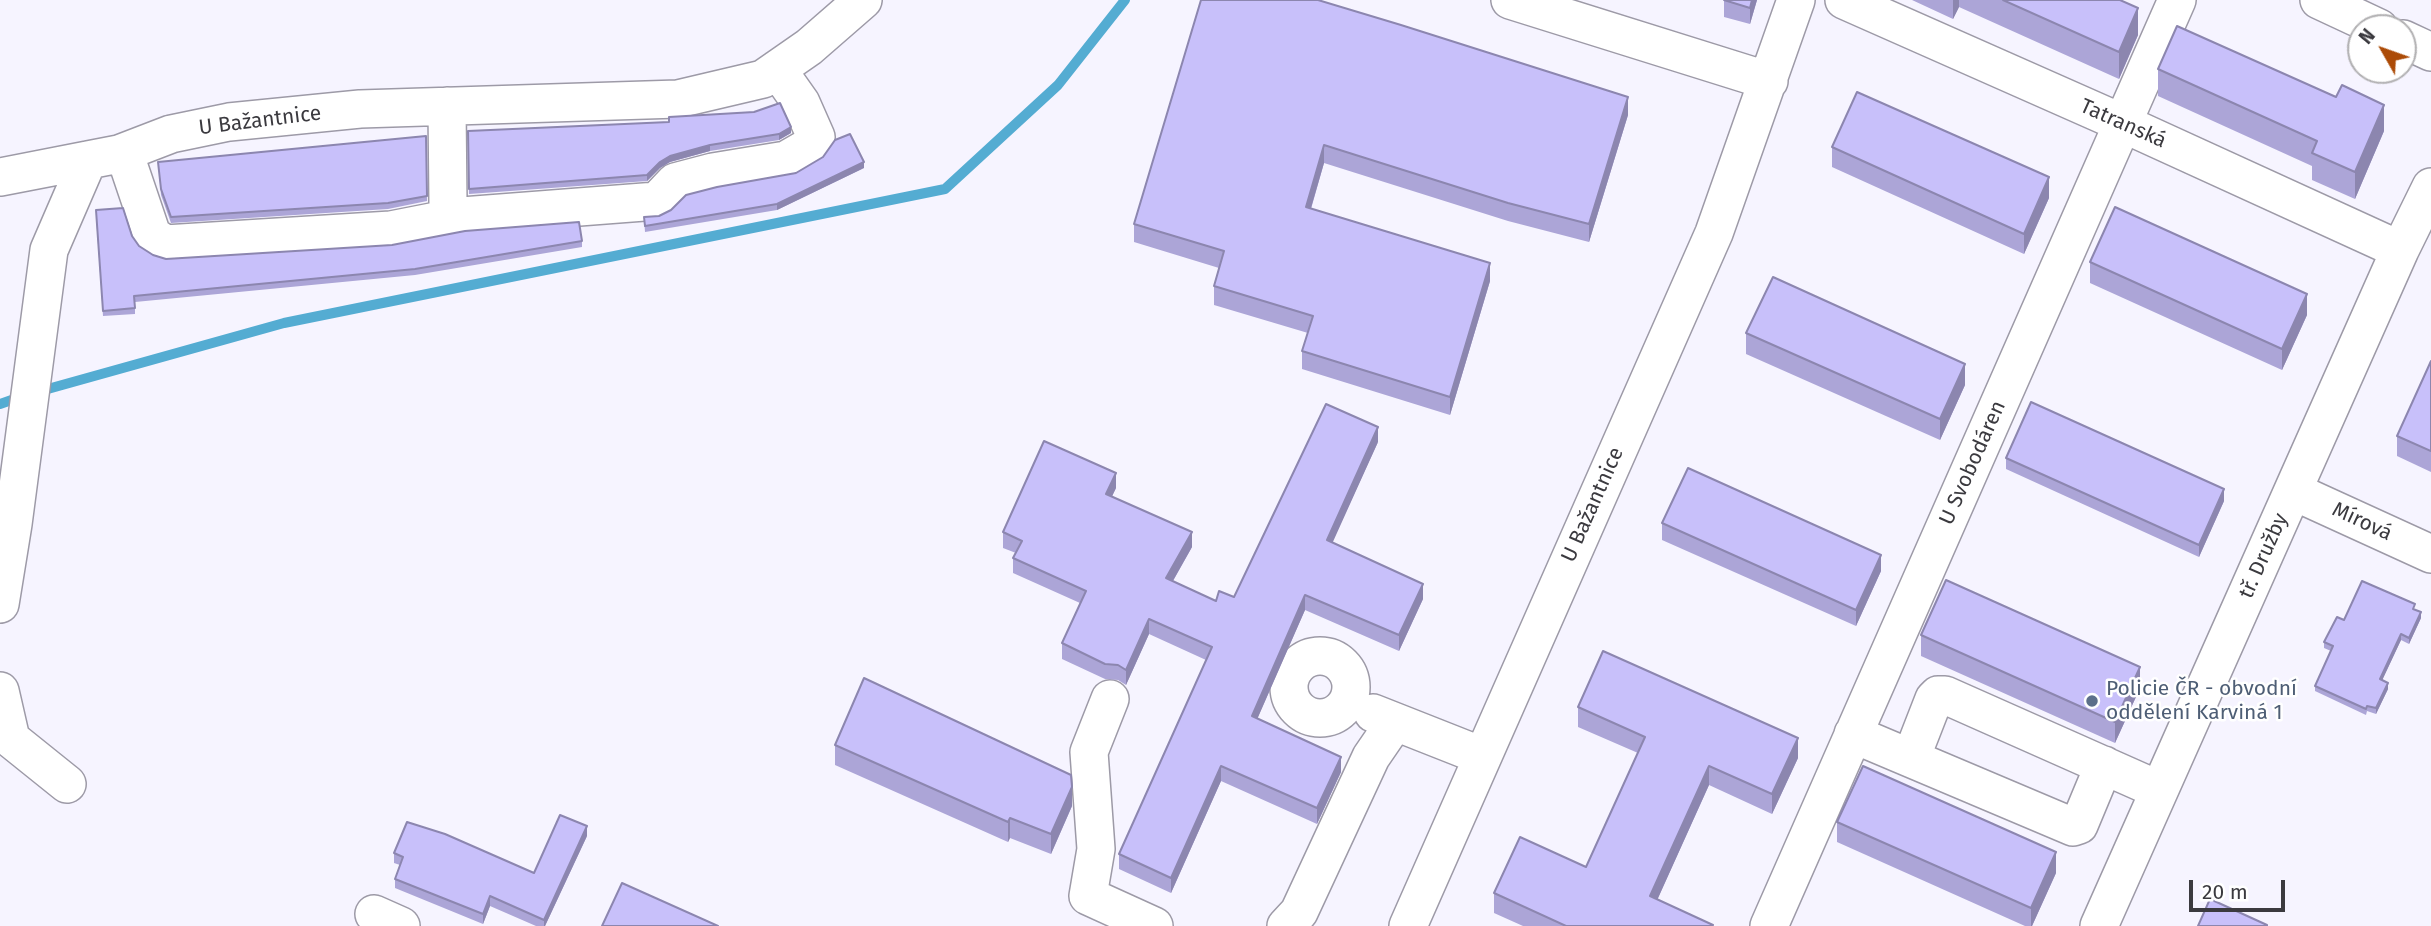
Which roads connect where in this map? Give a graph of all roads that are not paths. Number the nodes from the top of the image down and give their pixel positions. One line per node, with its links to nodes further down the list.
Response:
1 (863, 0): 8 (street, U Bažantnice)
2 (1510, 0): 9 (street)
3 (1796, 0): 9 (street, U Bažantnice)
4 (1844, 0): 11 (street, Tatranská)
5 (2177, 0): 11 (street, U Svobodáren)
6 (2321, 0): 7 (street)
7 (2350, 14)
8 (777, 69): 10 (street, U Bažantnice); 16 (street)
9 (1769, 81): 26 (street, U Bažantnice)
10 (447, 106): 12 (street, U Bažantnice); 16 (street)
11 (2122, 123): 17 (street, Tatranská); 25 (street, U Svobodáren)
12 (124, 152): 13 (street, U Bažantnice); 16 (street)
13 (88, 160): 14 (street, U Bažantnice); 20 (street)
14 (0, 177)
15 (2431, 187): 17 (street, tř. Družby)
16 (462, 216)
17 (2400, 250): 18 (street, tř. Družby)
18 (2293, 491): 19 (street, Mírová); 30 (street, tř. Družby)
19 (2431, 554)
20 (0, 604)
21 (0, 691): 29 (street)
22 (1110, 699): 31 (street)
23 (1347, 702): 24 (street)
24 (1395, 722): 26 (street); 32 (street)
25 (1853, 734): 27 (street); 34 (street, U Svobodáren)
26 (1482, 756): 33 (street, U Bažantnice)
27 (1910, 758): 28 (street); 28 (street)
28 (2104, 765): 30 (street)
29 (67, 784)
30 (2159, 790): 35 (street, tř. Družby)
31 (1154, 926)
32 (1286, 926)
33 (1408, 926)
34 (1769, 926)
35 (2099, 926)

